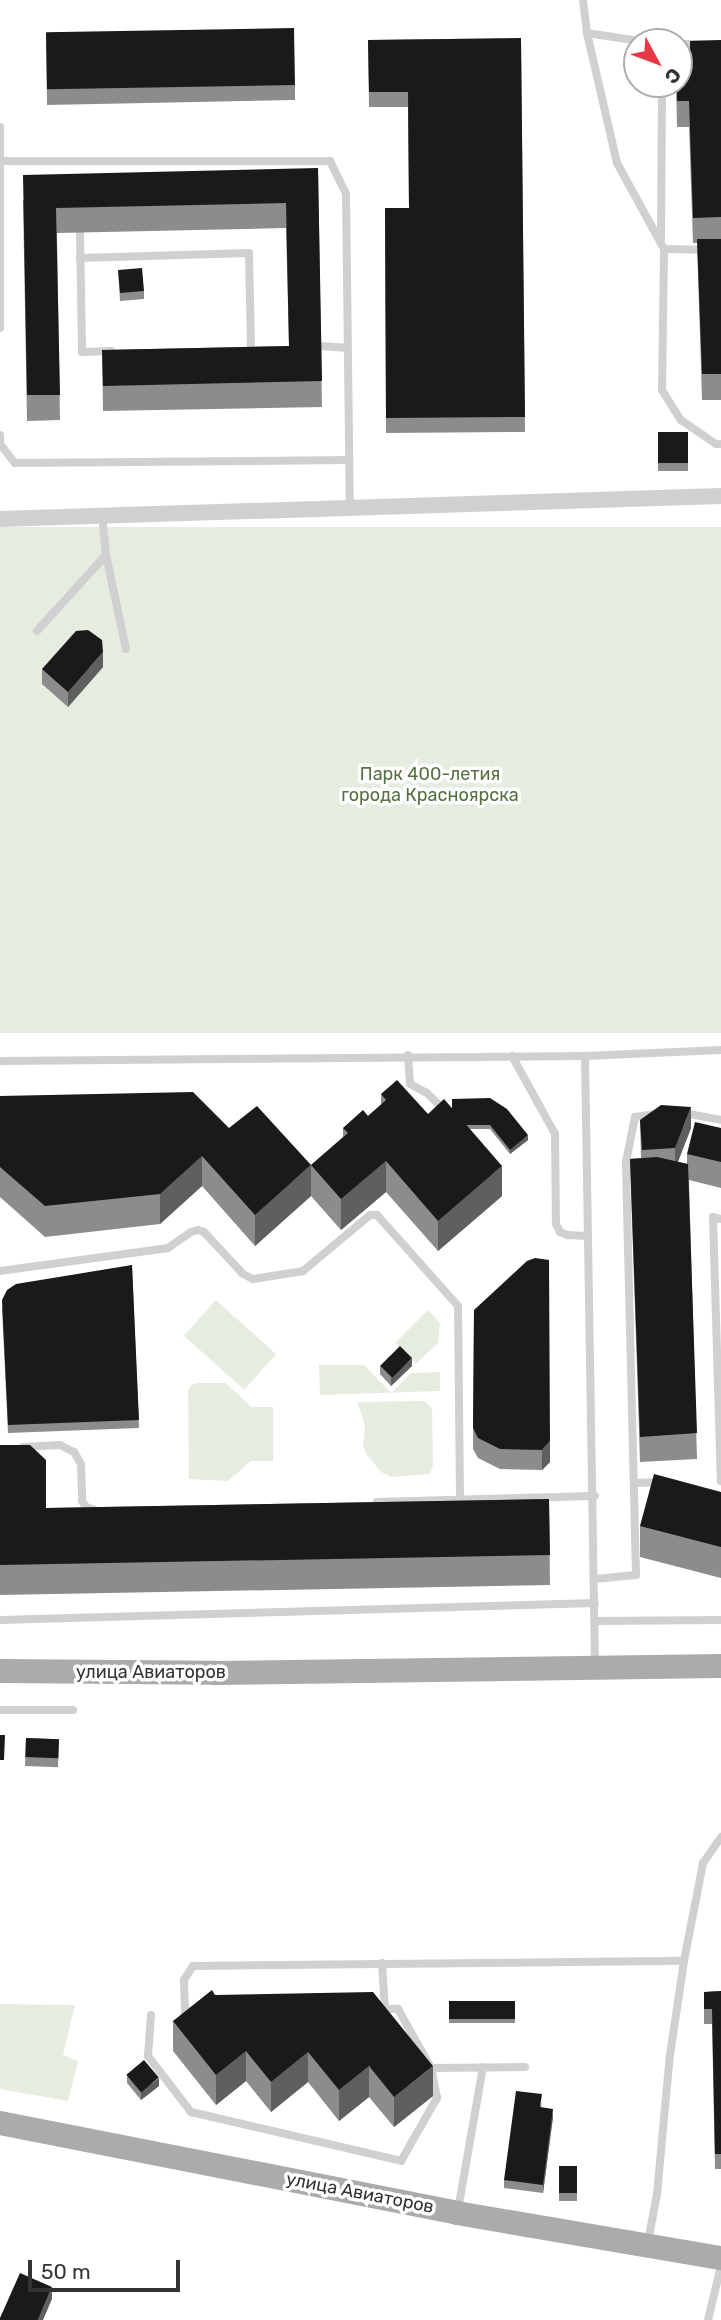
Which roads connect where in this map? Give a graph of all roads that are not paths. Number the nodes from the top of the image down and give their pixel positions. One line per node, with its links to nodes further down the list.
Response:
1 (583, 0): 2 (lane)
2 (587, 33): 3 (lane); 12 (lane)
3 (623, 38)
4 (693, 44): 5 (lane)
5 (721, 44)
6 (662, 98): 12 (lane)
7 (0, 128): 8 (lane)
8 (2, 161): 9 (lane); 15 (lane)
9 (77, 162): 10 (lane); 20 (lane)
10 (78, 174)
11 (80, 233): 14 (lane)
12 (662, 245): 13 (lane); 23 (lane)
13 (721, 250)
14 (80, 258): 17 (lane); 21 (lane)
15 (0, 328)
16 (320, 346): 20 (lane)
17 (251, 347): 18 (lane); 19 (lane)
18 (264, 347)
19 (238, 348)
20 (346, 348): 24 (lane)
21 (121, 351)
22 (0, 435): 24 (lane)
23 (721, 444)
24 (347, 460): 26 (lane)
25 (721, 496): 26 (street)
26 (350, 509): 27 (street)
27 (102, 515): 28 (street); 29 (lane)
28 (0, 519)
29 (106, 555): 30 (lane); 31 (lane)
30 (37, 631)
31 (126, 649)
32 (721, 1050): 35 (lane)
33 (408, 1055): 34 (lane); 36 (lane); 37 (lane)
34 (512, 1056): 35 (lane); 40 (lane)
35 (585, 1056): 40 (lane)
36 (0, 1061)
37 (452, 1116)
38 (721, 1120): 44 (lane)
39 (721, 1219): 43 (lane)
40 (587, 1236): 46 (lane)
41 (0, 1271): 47 (lane)
42 (14, 1448): 49 (lane)
43 (721, 1481)
44 (634, 1483): 45 (lane); 50 (lane)
45 (675, 1485)
46 (594, 1496): 47 (lane); 50 (lane)
47 (460, 1500): 48 (lane)
48 (364, 1502)
49 (105, 1509)
50 (595, 1579): 51 (lane)
51 (595, 1603): 52 (lane); 54 (lane)
52 (0, 1620)
53 (721, 1620): 54 (lane)
54 (596, 1621): 56 (lane)
55 (721, 1666): 56 (main road, улица Авиаторов)
56 (596, 1667): 57 (main road, улица Авиаторов)
57 (0, 1671)
58 (0, 1710): 59 (lane)
59 (72, 1710)
60 (721, 1837): 61 (lane)
61 (684, 1961): 62 (lane); 72 (lane)
62 (382, 1963): 64 (lane); 65 (lane)
63 (371, 2009): 64 (lane)
64 (385, 2009): 69 (lane)
65 (198, 2011)
66 (151, 2015): 69 (lane)
67 (483, 2067): 68 (lane); 69 (lane); 71 (lane)
68 (525, 2067)
69 (431, 2068)
70 (0, 2123): 71 (main road, улица Авиаторов)
71 (457, 2213): 72 (main road, улица Авиаторов)
72 (648, 2245): 73 (main road, улица Авиаторов)
73 (721, 2258)
74 (721, 2266): 75 (lane)
75 (708, 2320)

